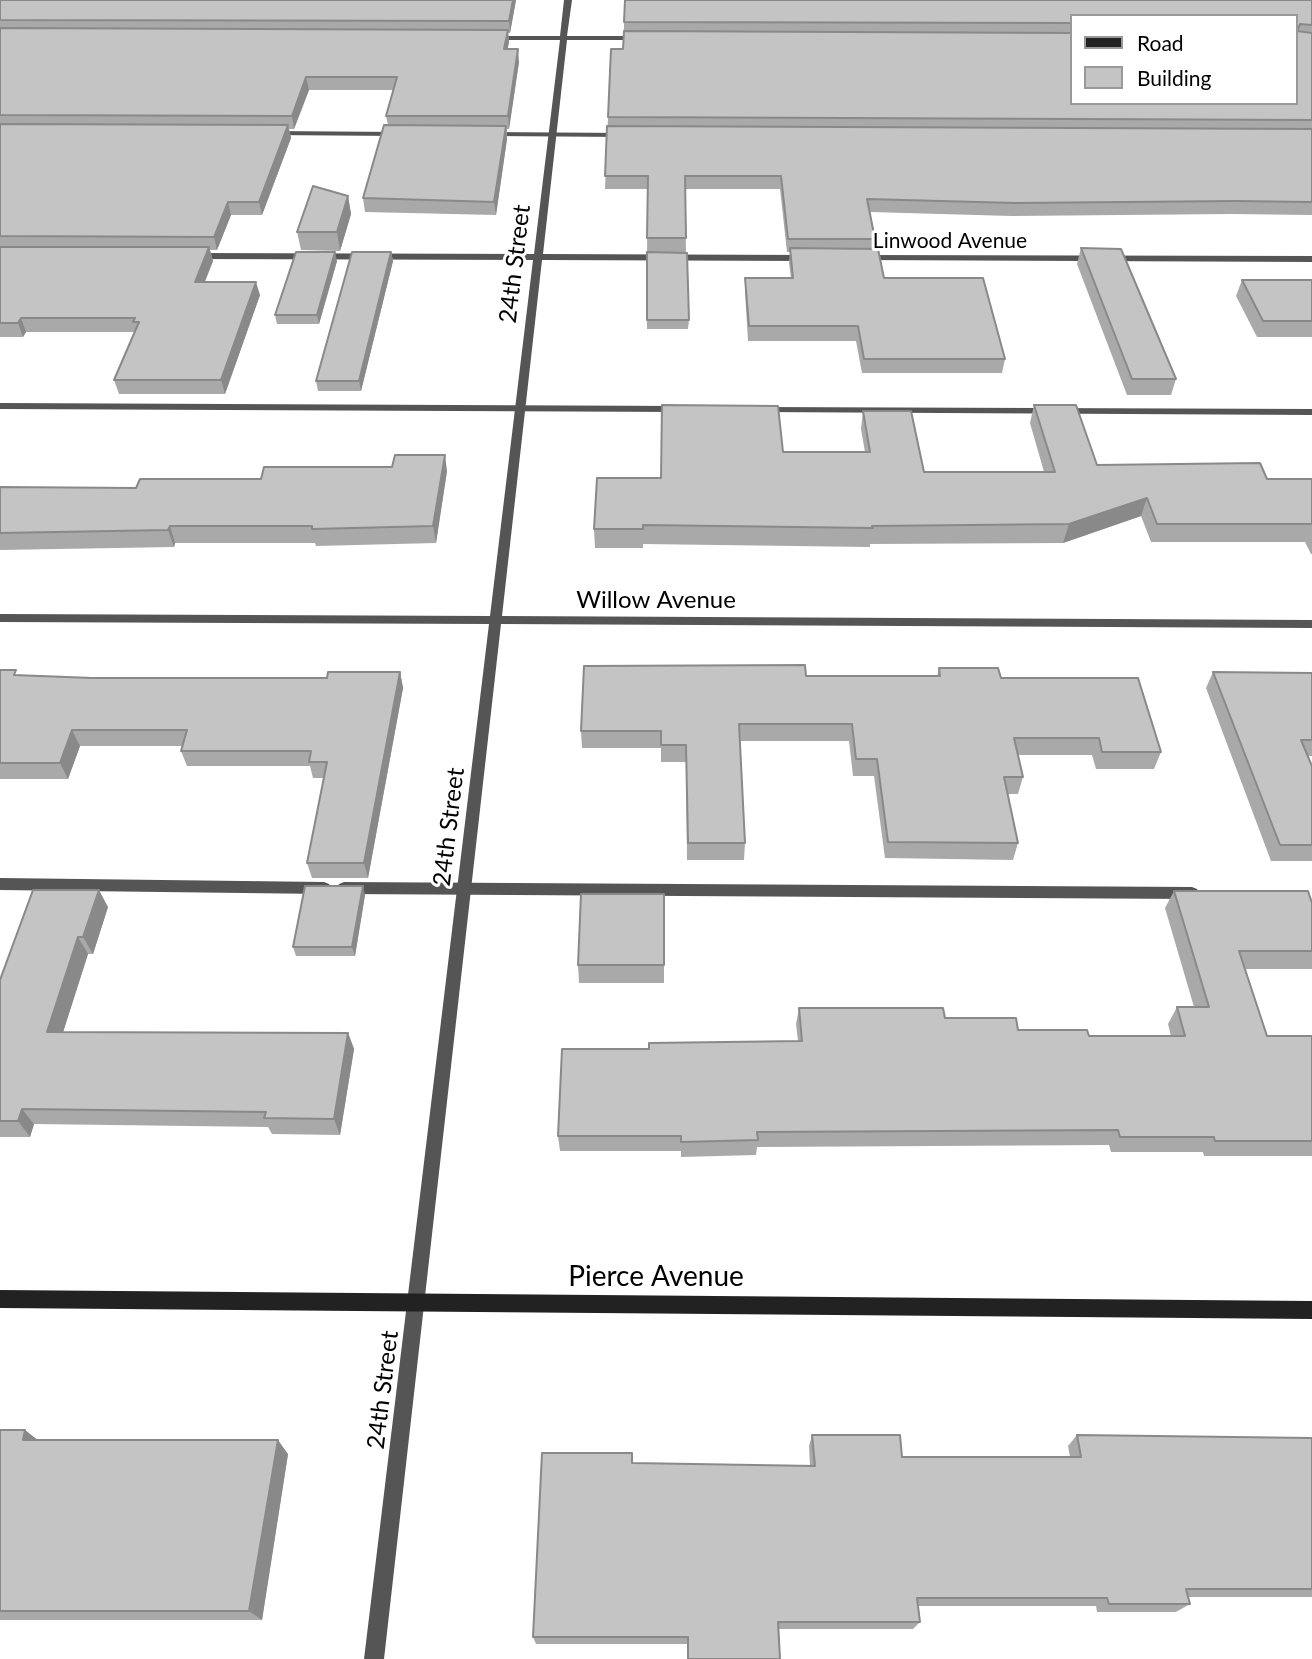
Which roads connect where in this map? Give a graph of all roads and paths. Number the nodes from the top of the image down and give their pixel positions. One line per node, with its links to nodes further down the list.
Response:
1 (568, 0): 3 (street, 24th Street)
2 (481, 38): 3 (street)
3 (564, 38): 4 (street); 8 (street, 24th Street)
4 (646, 38)
5 (262, 133): 6 (street)
6 (415, 134)
7 (484, 134): 8 (street)
8 (553, 134): 9 (street); 11 (street, 24th Street)
9 (636, 135)
10 (180, 256): 11 (street)
11 (538, 257): 12 (street); 16 (street, 24th Street)
12 (815, 258)
13 (856, 258): 14 (street, Linwood Avenue)
14 (1312, 259)
15 (0, 406): 16 (street)
16 (521, 409): 17 (street); 21 (street, 24th Street)
17 (687, 410)
18 (743, 410): 19 (street)
19 (1312, 412)
20 (0, 618): 21 (street, Willow Avenue)
21 (496, 621): 22 (street, Willow Avenue); 24 (street, 24th Street)
22 (1312, 624)
23 (0, 884): 24 (street)
24 (465, 889): 25 (street); 27 (street, 24th Street)
25 (1215, 893)
26 (0, 1299): 27 (street, Pierce Avenue)
27 (416, 1304): 28 (street, Pierce Avenue); 29 (street, 24th Street)
28 (1312, 1310)
29 (374, 1659)

